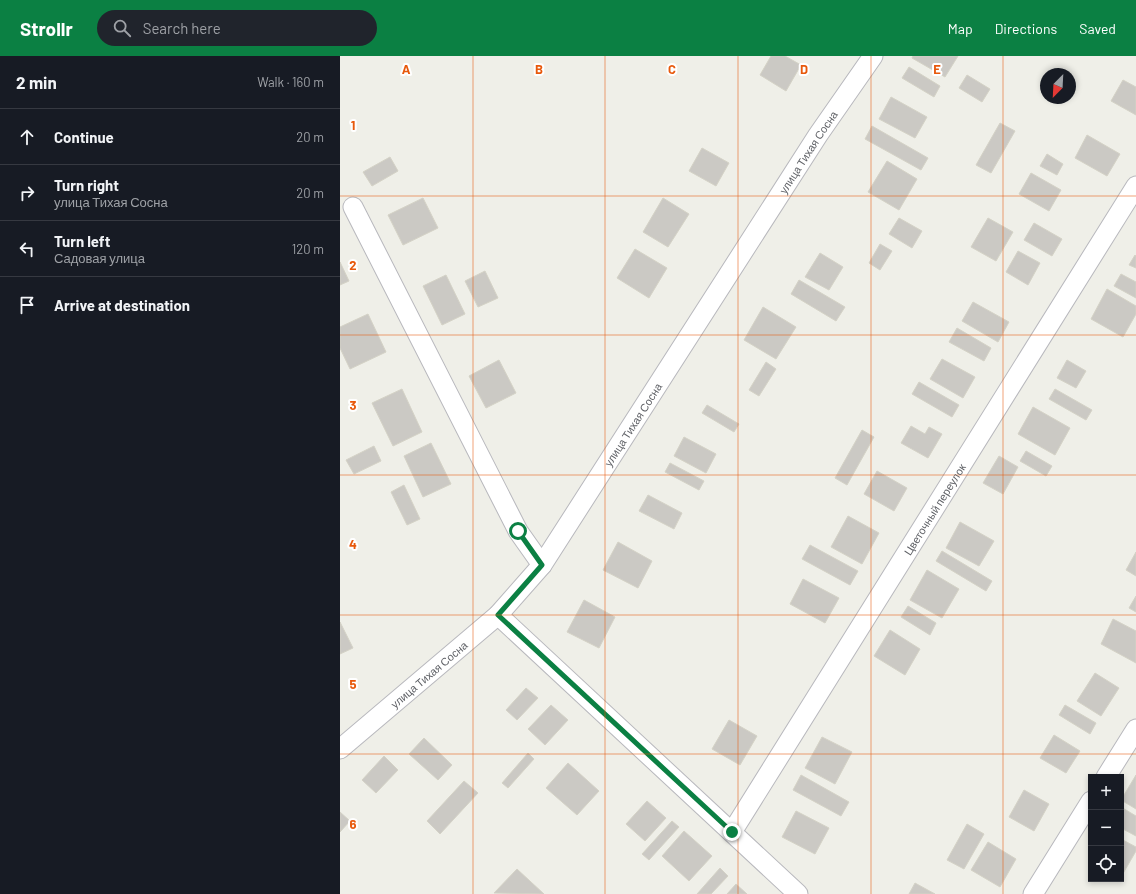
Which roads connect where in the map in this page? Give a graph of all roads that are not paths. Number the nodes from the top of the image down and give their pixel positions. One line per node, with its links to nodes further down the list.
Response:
1 (873, 56): 4 (street, улица Тихая Сосна)
2 (1136, 186): 10 (street, Цветочный переулок)
3 (353, 207): 4 (street)
4 (542, 565): 5 (street, улица Тихая Сосна)
5 (498, 615): 7 (street, улица Тихая Сосна); 10 (street)
6 (1136, 730): 8 (street)
7 (340, 749)
8 (1108, 774)
9 (1088, 806): 12 (street)
10 (732, 832): 11 (street)
11 (798, 894)
12 (1033, 894)

